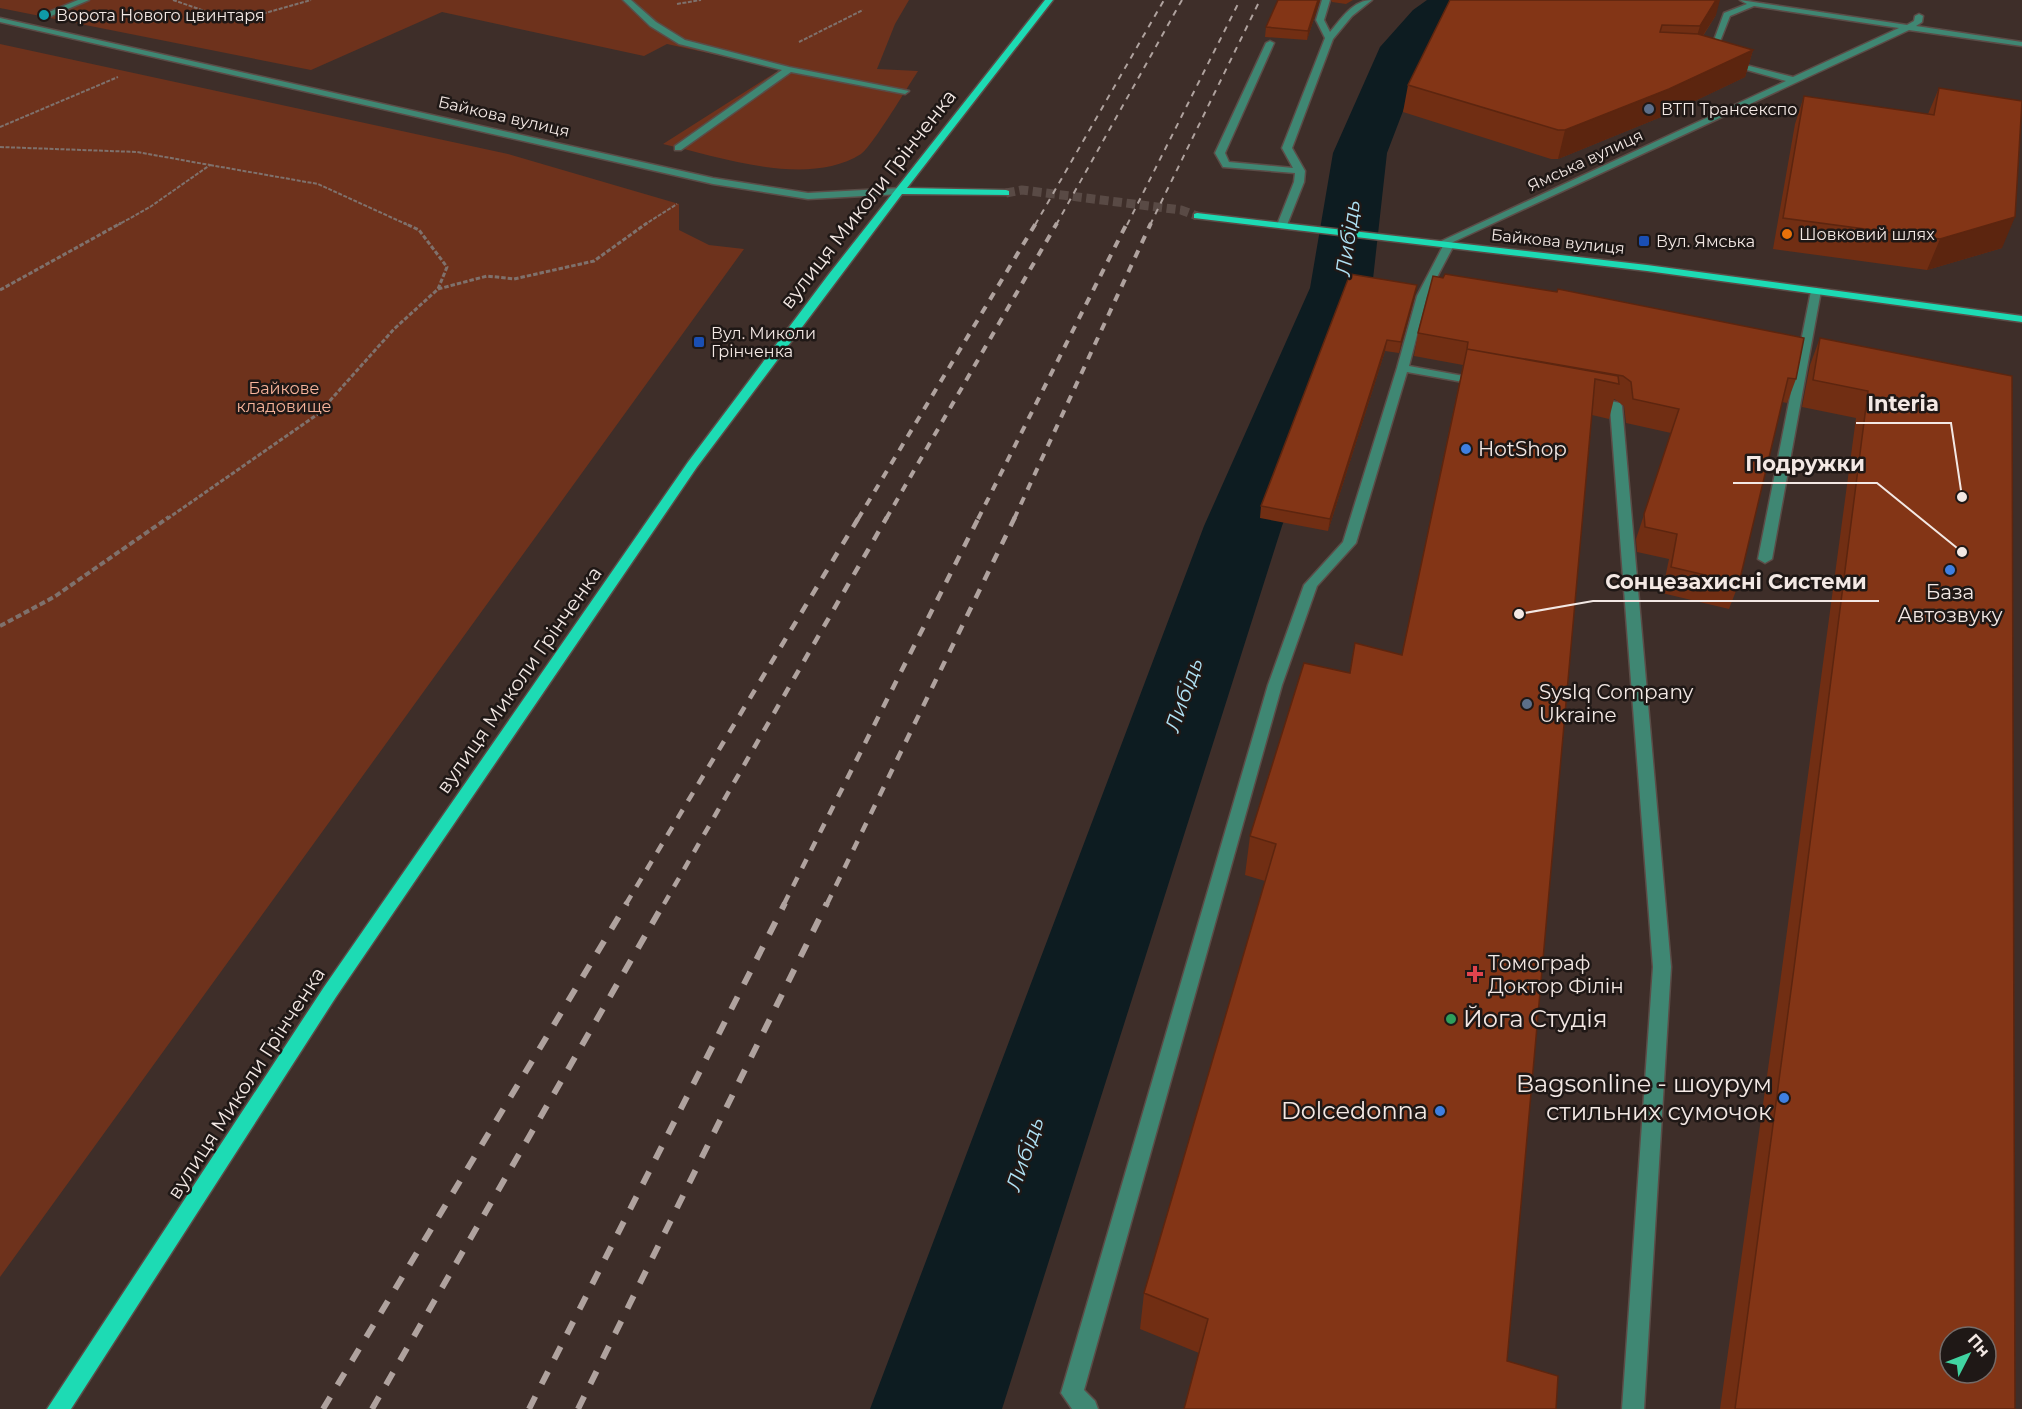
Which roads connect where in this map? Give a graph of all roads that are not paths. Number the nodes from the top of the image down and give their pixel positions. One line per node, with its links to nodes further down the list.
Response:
1 (85, 0): 12 (street)
2 (627, 0): 17 (street)
3 (1049, 0): 22 (main road, вулиця Миколи Грінченка)
4 (1326, 0): 14 (street)
5 (1368, 0): 14 (street)
6 (1744, 0): 7 (street)
7 (1753, 4): 9 (street); 13 (street)
8 (1720, 12): 9 (street)
9 (1730, 13): 18 (street)
10 (1919, 16): 13 (street)
11 (0, 20): 12 (street, Байкова вулиця)
12 (19, 24): 22 (street, Байкова вулиця)
13 (1906, 28): 16 (street); 18 (street, Ямська вулиця)
14 (1329, 38): 21 (street)
15 (1270, 43): 21 (street)
16 (2022, 44)
17 (789, 69): 19 (street); 20 (street)
18 (1793, 80): 26 (street, Ямська вулиця)
19 (905, 91)
20 (678, 147)
21 (1299, 171): 25 (street)
22 (901, 190): 23 (main road, Байкова вулиця); 33 (main road, вулиця Миколи Грінченка)
23 (1006, 193)
24 (1197, 216): 25 (main road, Байкова вулиця)
25 (1285, 225): 26 (main road, Байкова вулиця)
26 (1444, 245): 27 (main road, Байкова вулиця); 29 (street)
27 (1816, 291): 28 (main road, Байкова вулиця); 32 (street)
28 (2022, 319)
29 (1403, 368): 30 (street); 34 (street)
30 (1498, 385)
31 (1581, 399): 35 (street)
32 (1765, 559)
33 (58, 1409)
34 (1088, 1409)
35 (1633, 1409)

